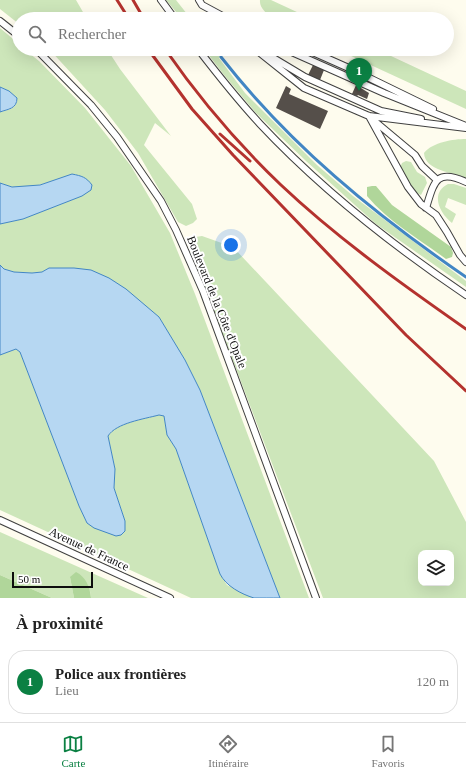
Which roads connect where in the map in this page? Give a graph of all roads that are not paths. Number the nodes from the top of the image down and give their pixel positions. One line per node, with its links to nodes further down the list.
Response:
1 (161, 0): 3 (lane)
2 (200, 1): 4 (lane); 5 (lane)
3 (170, 12)
4 (210, 12)
5 (217, 12)
6 (0, 21): 7 (lane)
7 (12, 30)
8 (43, 56): 23 (lane, Boulevard de la Côte d'Opale)
9 (203, 56): 20 (lane)
10 (264, 56): 14 (lane)
11 (270, 56): 15 (lane)
12 (301, 56): 15 (lane)
13 (321, 56): 15 (lane)
14 (369, 116): 15 (lane); 16 (lane); 18 (lane)
15 (466, 127)
16 (437, 180): 17 (lane); 18 (lane)
17 (466, 182)
18 (426, 208): 19 (lane)
19 (466, 262)
20 (466, 295)
21 (0, 520): 22 (lane, Avenue de France)
22 (170, 598)
23 (316, 598)

